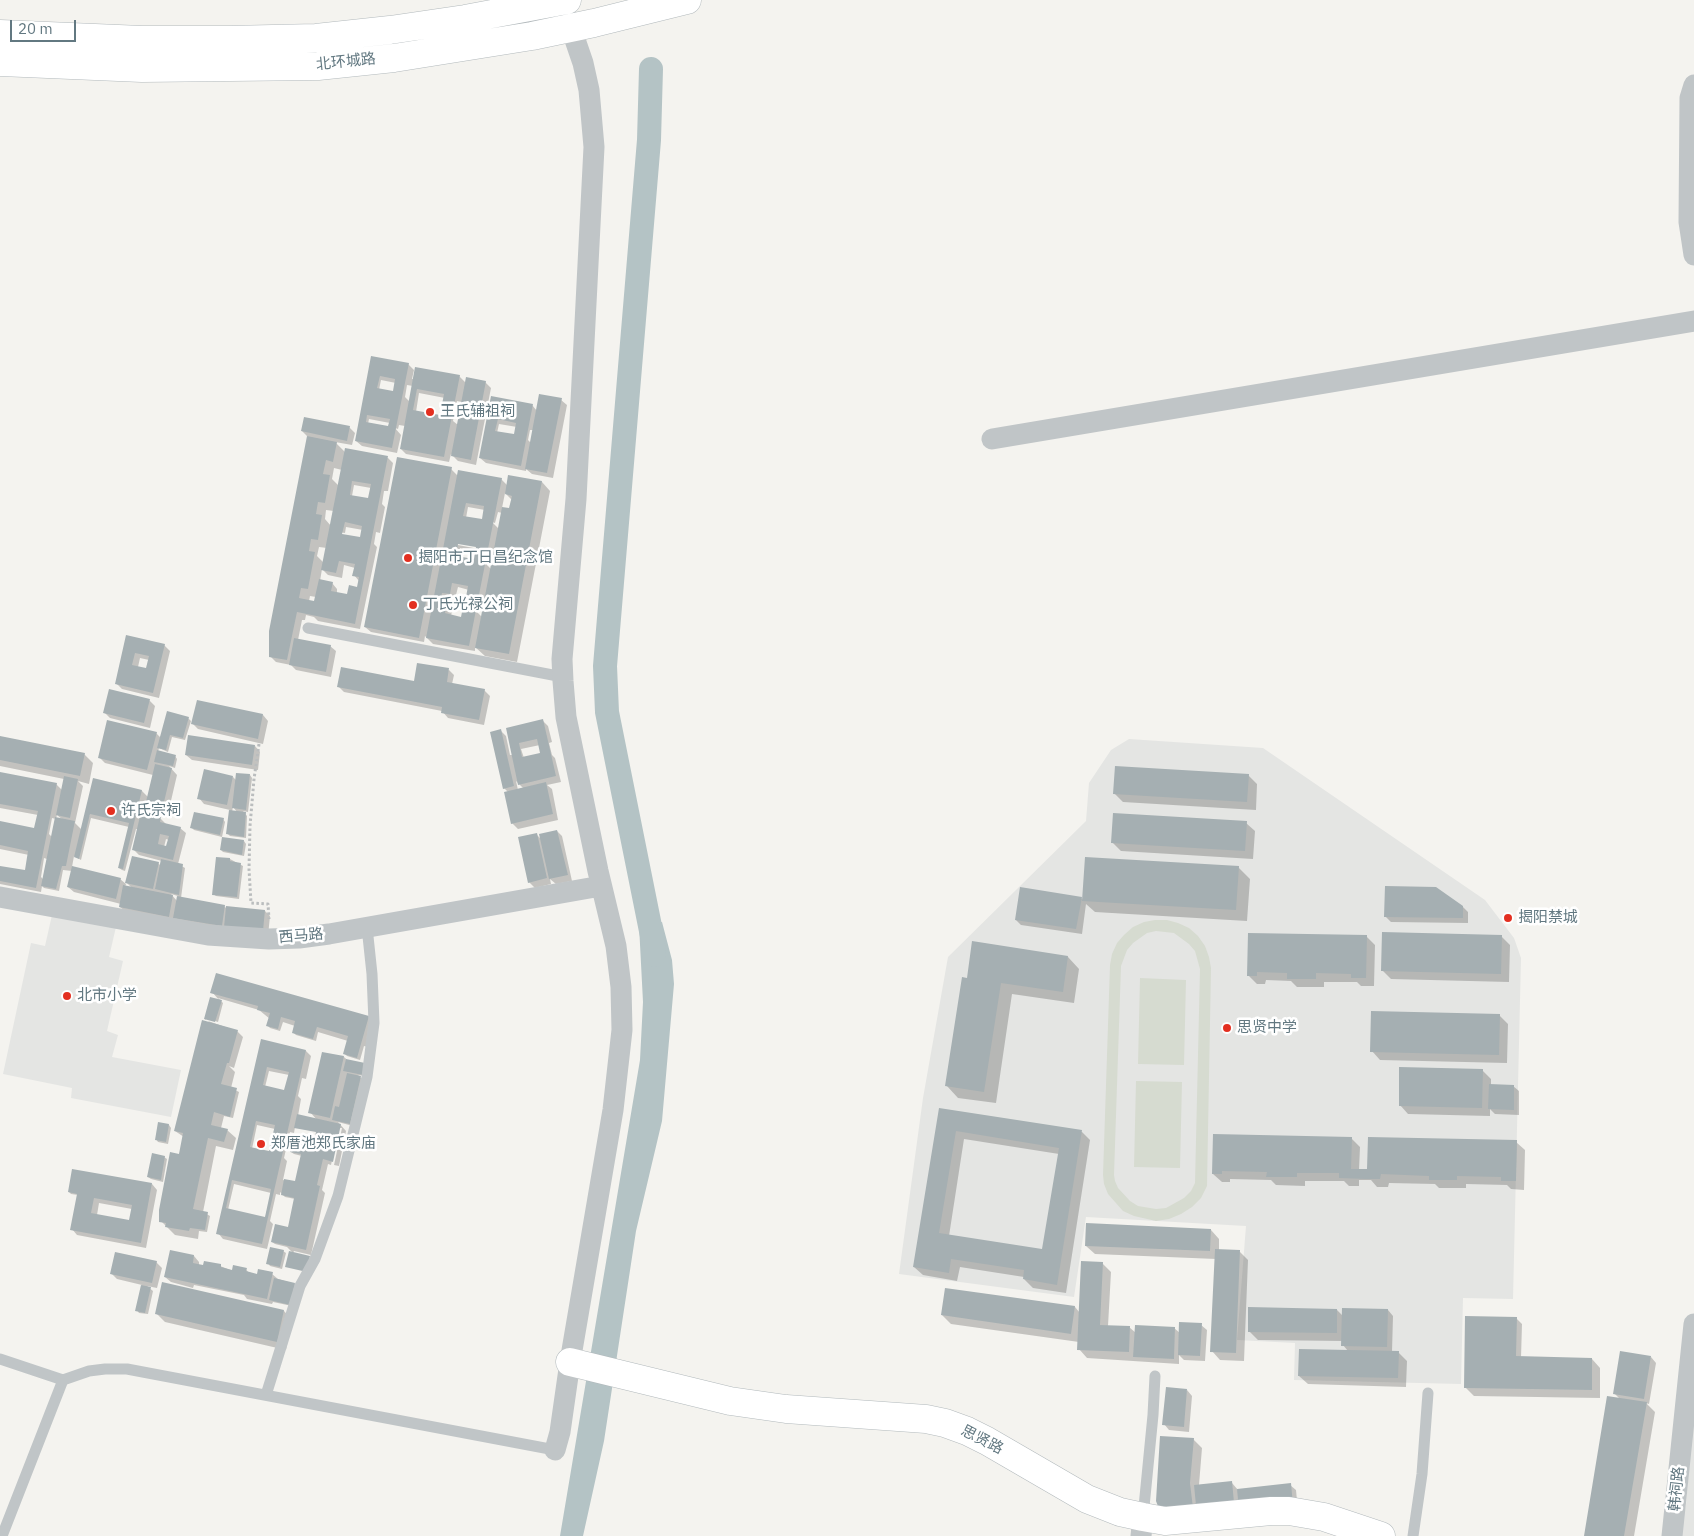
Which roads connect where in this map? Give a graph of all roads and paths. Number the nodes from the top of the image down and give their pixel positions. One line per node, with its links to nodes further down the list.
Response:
1 (568, 0): 4 (main road, 北环城路)
2 (687, 0): 3 (main road, 北环城路)
3 (571, 28): 5 (main road, 北环城路); 11 (street)
4 (0, 34)
5 (0, 62)
6 (1694, 85): 7 (street)
7 (1694, 255)
8 (1694, 321): 9 (street)
9 (992, 439)
10 (308, 628): 11 (lane)
11 (563, 677): 13 (street)
12 (260, 744): 16 (path)
13 (602, 886): 15 (street, 西马路); 19 (street)
14 (0, 897): 16 (street, 西马路)
15 (367, 927): 16 (street, 西马路); 23 (lane)
16 (269, 939)
17 (1694, 1324): 29 (street, 韩祠路)
18 (0, 1359): 21 (lane)
19 (576, 1363): 24 (street); 25 (main road, 思贤路)
20 (1155, 1376): 25 (lane)
21 (62, 1380): 23 (lane); 26 (lane)
22 (1428, 1393): 28 (lane)
23 (266, 1395): 24 (lane)
24 (555, 1450)
25 (1142, 1526): 27 (main road, 思贤路)
26 (2, 1536)
27 (1381, 1536)
28 (1413, 1536)
29 (1672, 1536)

